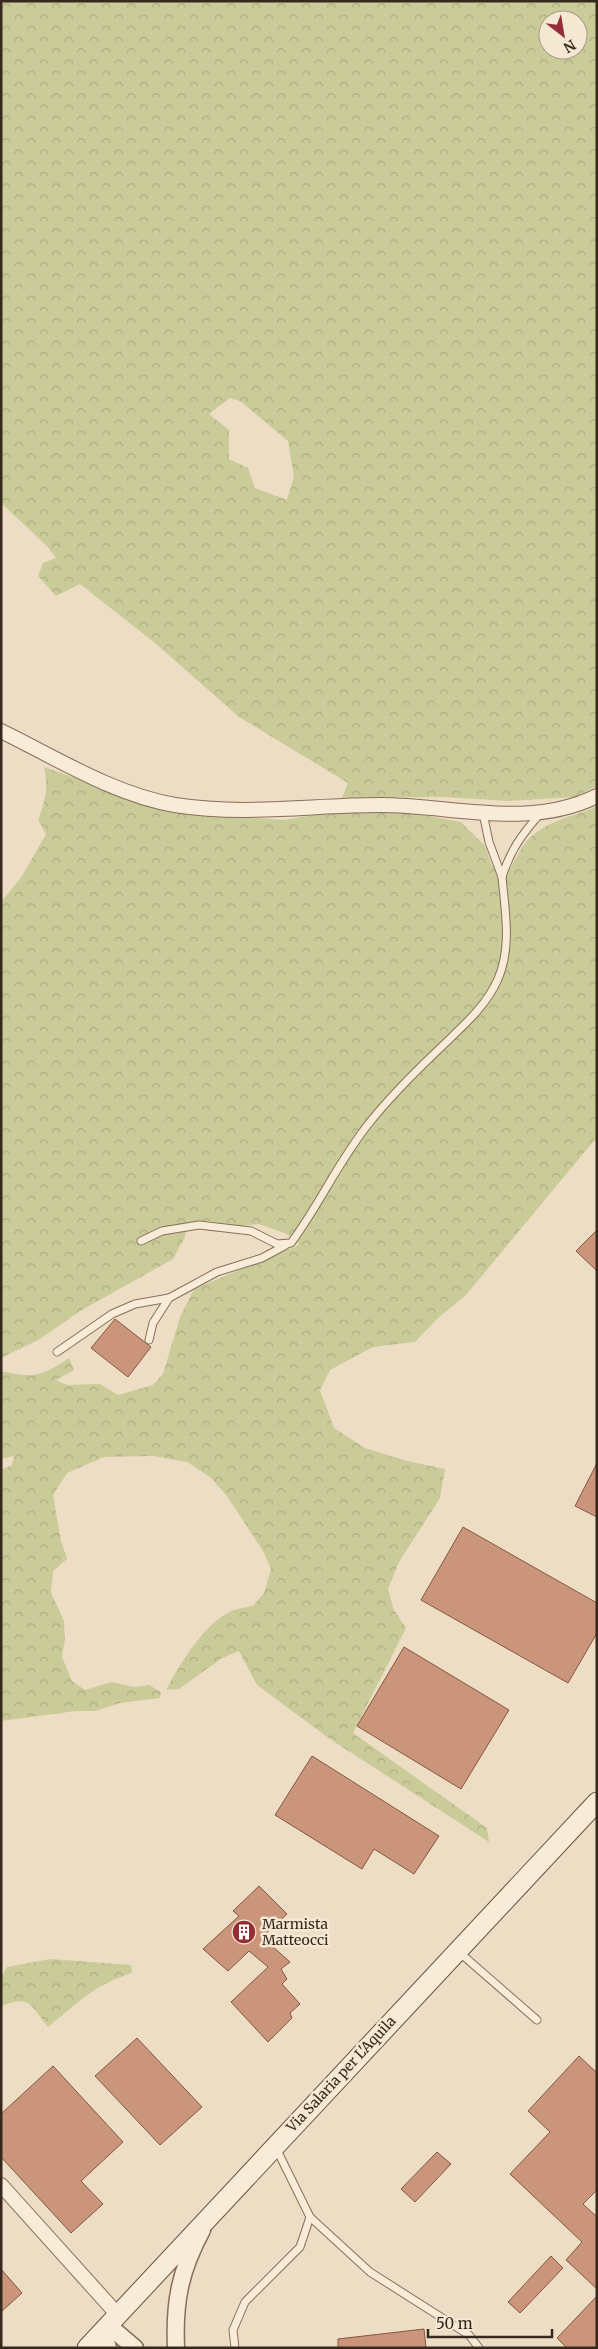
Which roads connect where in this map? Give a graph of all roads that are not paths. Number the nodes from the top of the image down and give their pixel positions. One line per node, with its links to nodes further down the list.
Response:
1 (1, 731): 3 (street)
2 (597, 796): 4 (street)
3 (483, 813): 4 (street); 5 (lane)
4 (540, 813): 5 (lane)
5 (502, 877): 7 (lane)
6 (141, 1241): 7 (lane)
7 (291, 1243): 8 (lane)
8 (169, 1298): 9 (lane); 10 (lane)
9 (149, 1340)
10 (56, 1352)
11 (597, 1802): 12 (main road, Via Salaria per L'Aquila)
12 (457, 1950): 13 (lane); 14 (main road, Via Salaria per L'Aquila)
13 (537, 2020)
14 (275, 2146): 16 (main road, Via Salaria per L'Aquila); 17 (lane)
15 (1, 2184): 18 (street)
16 (211, 2215): 18 (main road, Via Salaria per L'Aquila); 21 (street)
17 (310, 2217): 22 (lane); 23 (lane)
18 (109, 2330): 19 (main road, Via Salaria per L'Aquila); 20 (street)
19 (86, 2348)
20 (135, 2348)
21 (176, 2348)
22 (235, 2348)
23 (479, 2348)

